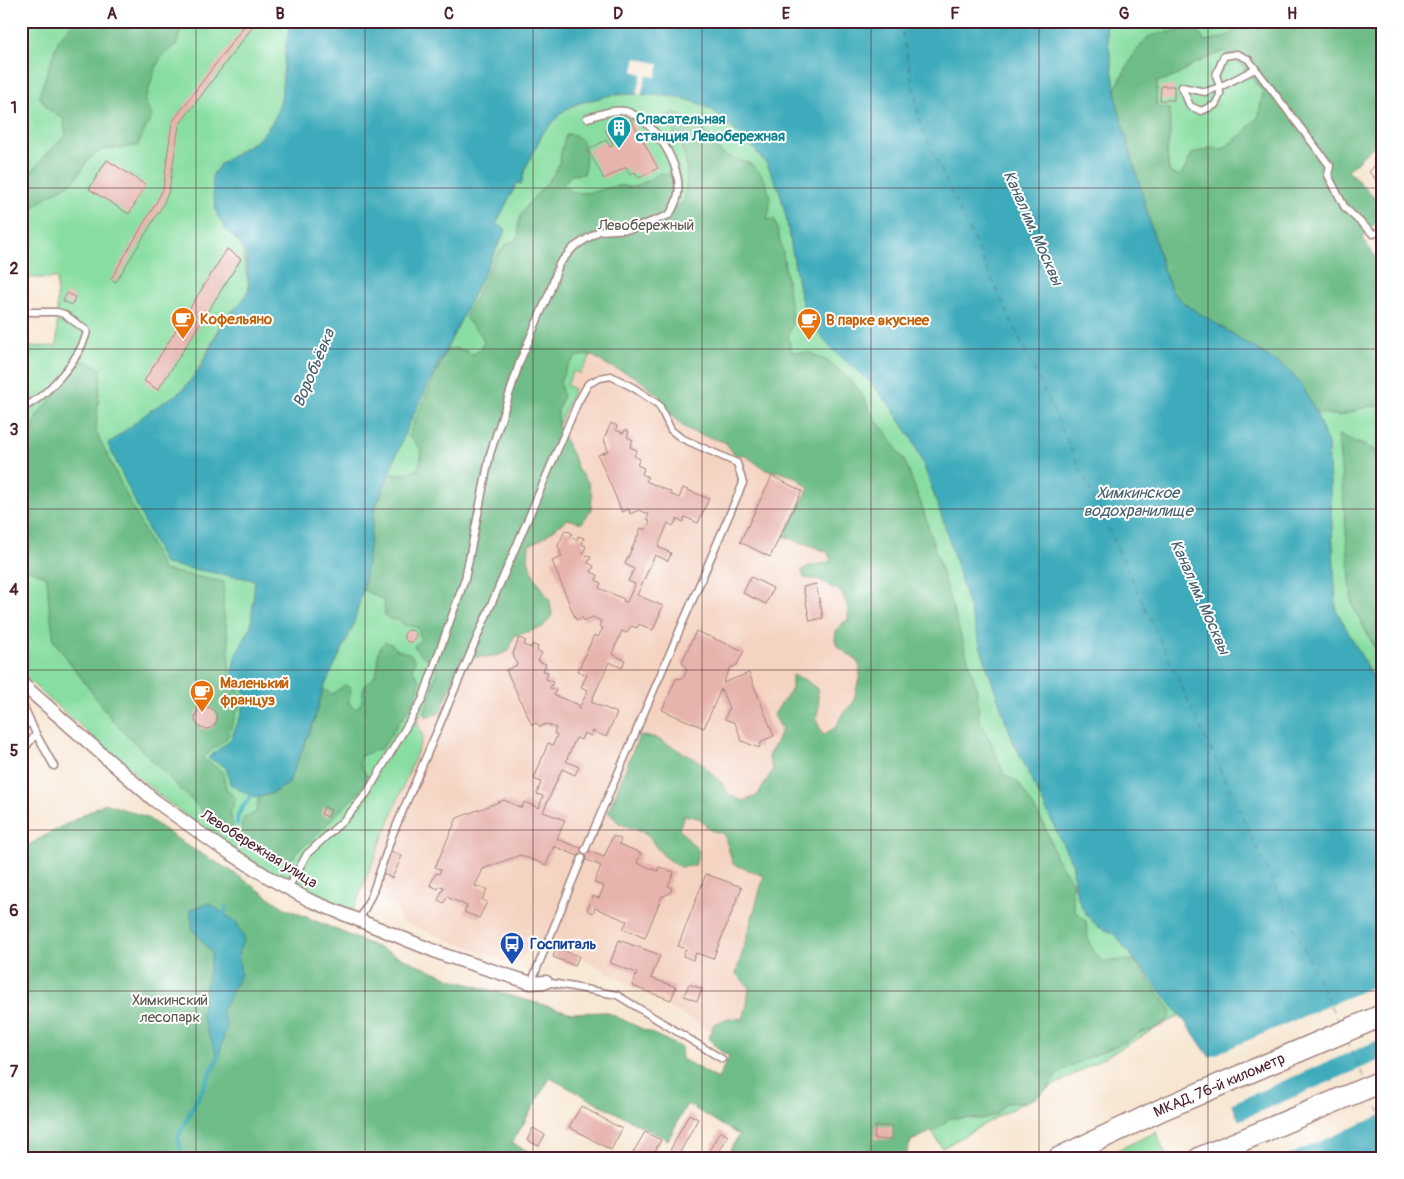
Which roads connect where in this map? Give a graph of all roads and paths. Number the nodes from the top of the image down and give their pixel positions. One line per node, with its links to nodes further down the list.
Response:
1 (1256, 69): 2 (lane); 2 (lane); 4 (lane)
2 (1220, 87): 2 (lane)
3 (587, 118): 16 (lane)
4 (1383, 231)
5 (21, 312): 6 (lane)
6 (21, 408)
7 (21, 683): 16 (street, Левобережная улица)
8 (21, 700): 9 (lane)
9 (30, 720): 10 (lane); 11 (lane)
10 (21, 731)
11 (36, 734): 12 (lane); 13 (lane)
12 (21, 753)
13 (54, 766)
14 (585, 850): 17 (lane)
15 (582, 858): 19 (lane)
16 (288, 888): 17 (street, Левобережная улица)
17 (360, 921): 19 (street, Левобережная улица)
18 (546, 982): 19 (street, Левобережная улица); 21 (lane)
19 (531, 983)
20 (1383, 1015): 23 (highway, МКАД, 76-й километр)
21 (722, 1059)
22 (1383, 1081): 24 (highway)
23 (1058, 1158)
24 (1200, 1158)

